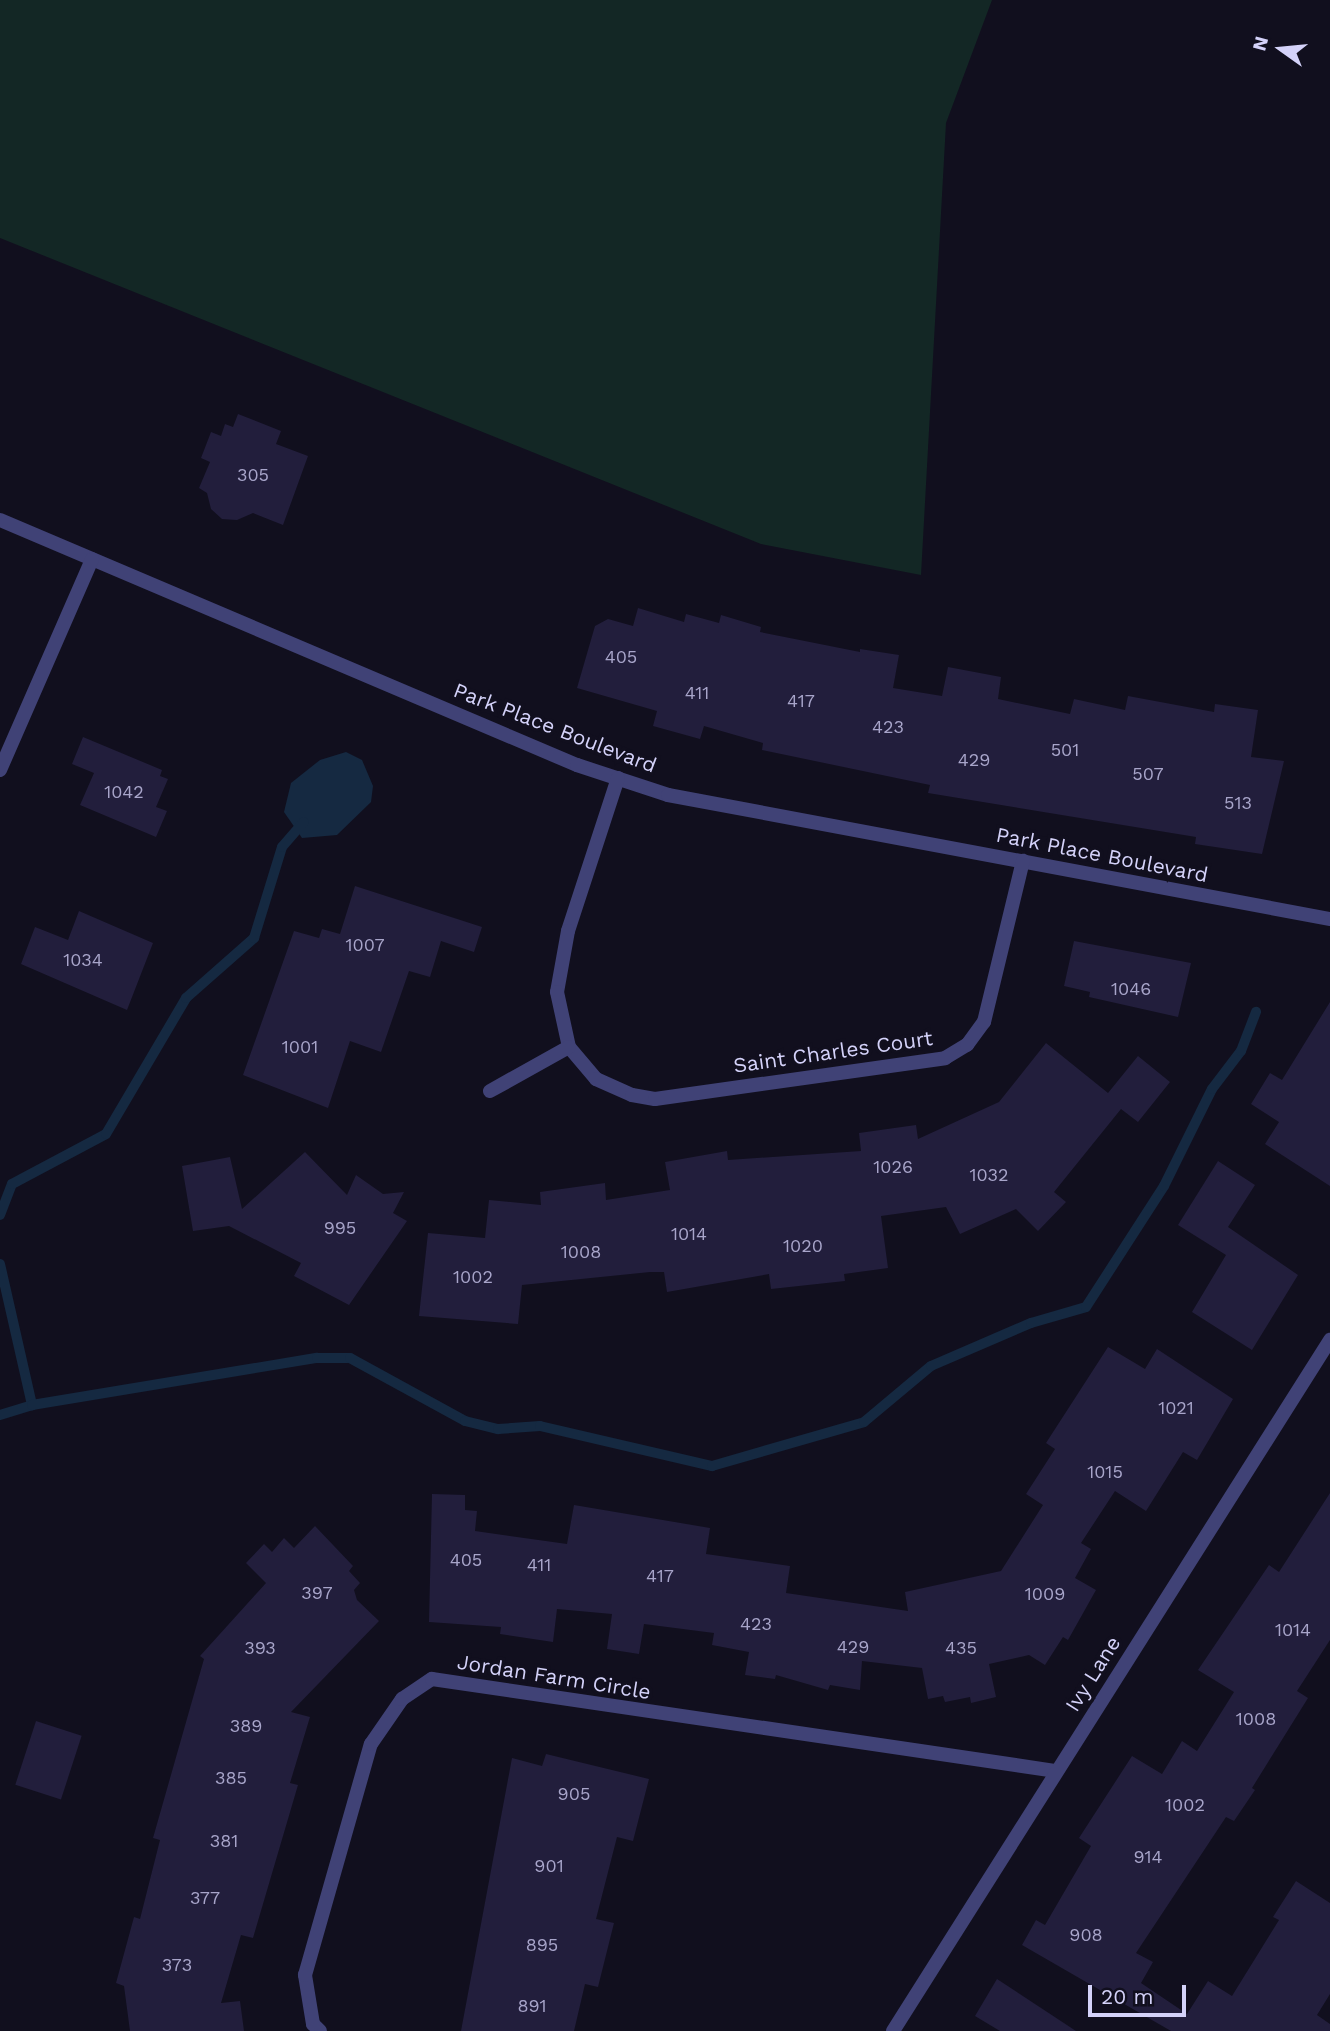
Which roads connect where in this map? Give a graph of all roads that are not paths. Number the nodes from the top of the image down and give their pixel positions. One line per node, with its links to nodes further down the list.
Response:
1 (0, 520): 2 (street, Park Place Boulevard)
2 (92, 559): 3 (street); 4 (street, Park Place Boulevard)
3 (0, 769)
4 (618, 778): 5 (street, Park Place Boulevard); 7 (street, Saint Charles Court)
5 (1023, 861): 6 (street, Park Place Boulevard); 7 (street, Saint Charles Court)
6 (1330, 919)
7 (569, 1047): 8 (street)
8 (490, 1091)
9 (1330, 1340): 10 (street, Ivy Lane)
10 (1056, 1771): 11 (street, Jordan Farm Circle); 12 (street, Ivy Lane)
11 (320, 2031)
12 (893, 2031)

